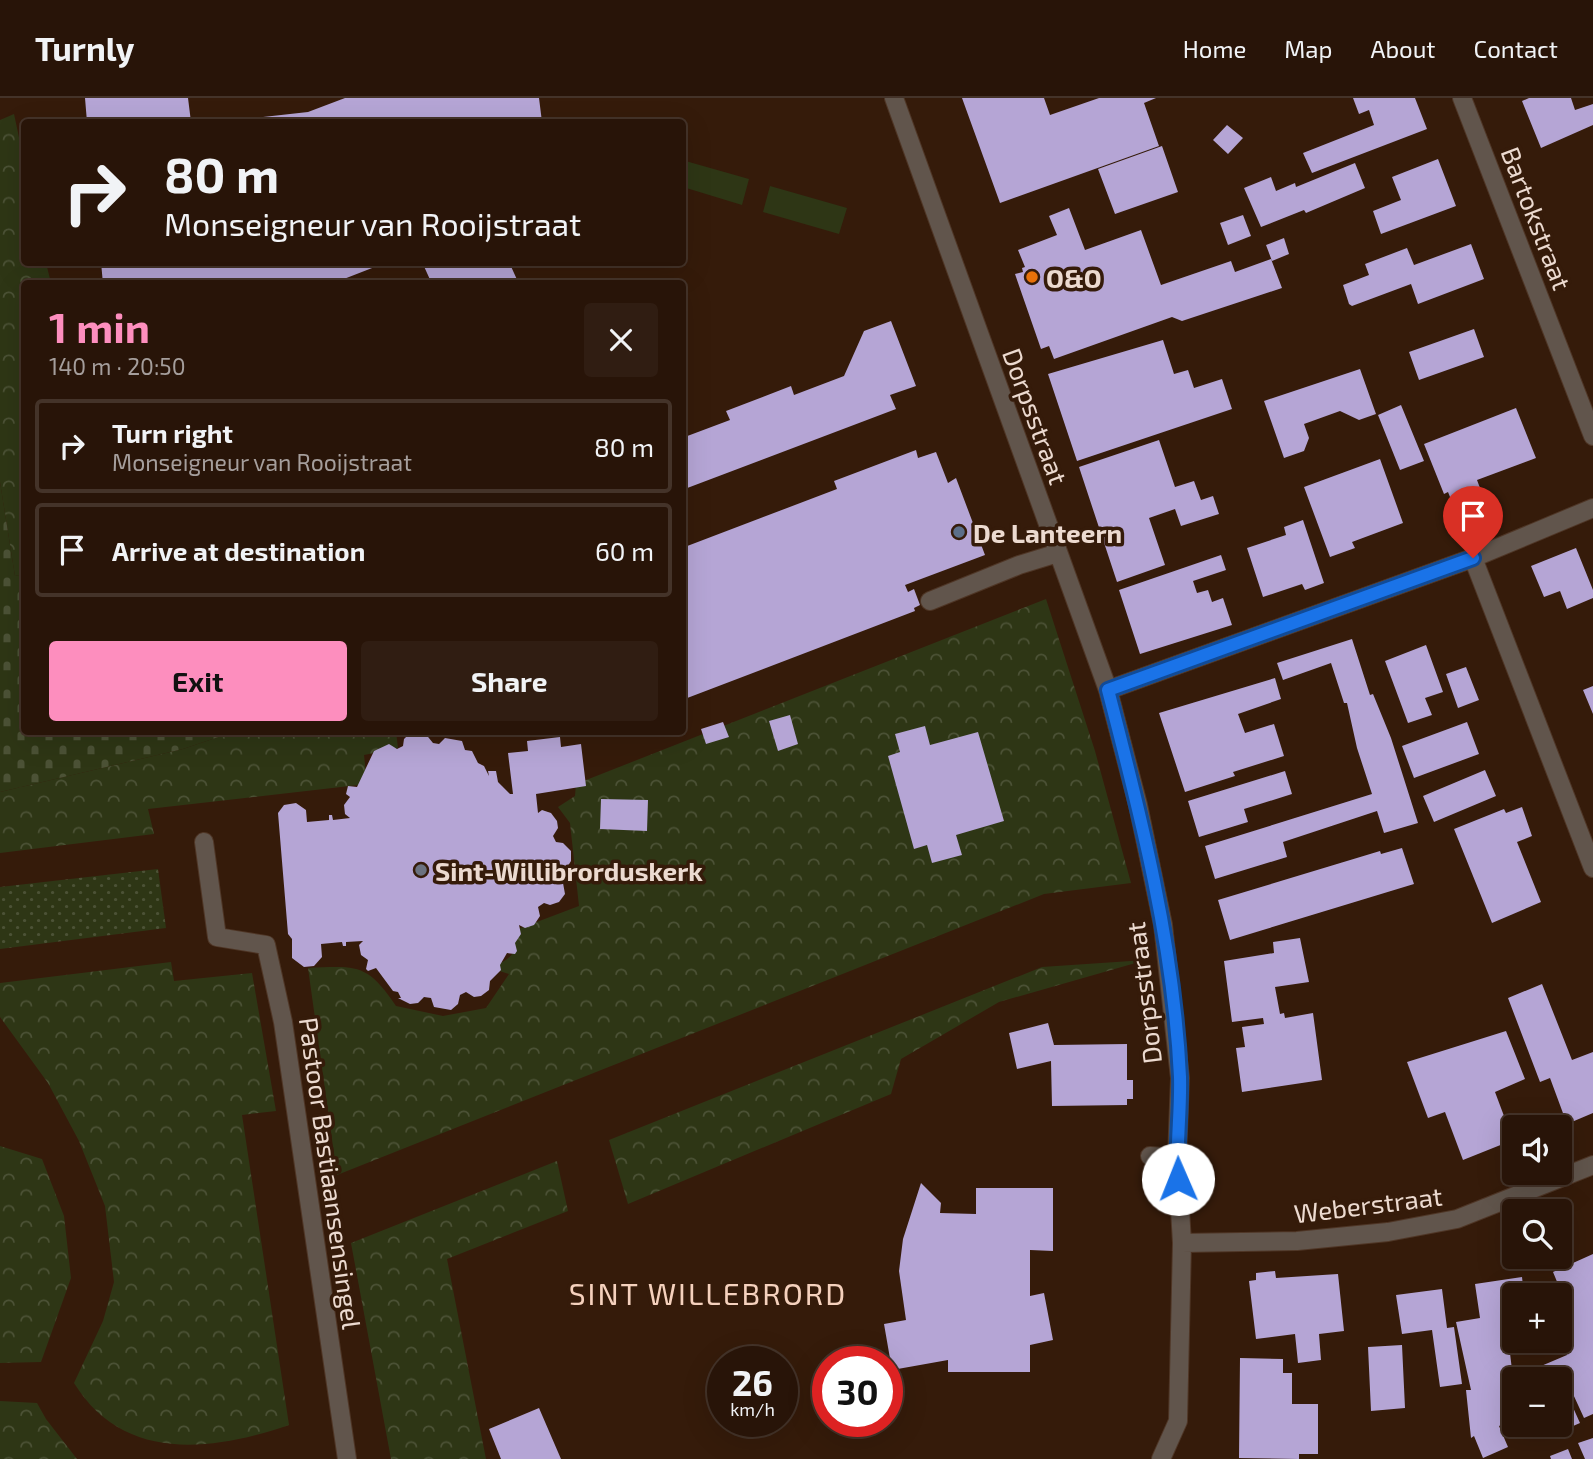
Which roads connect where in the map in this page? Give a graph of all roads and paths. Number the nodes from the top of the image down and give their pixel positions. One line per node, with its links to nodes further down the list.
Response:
1 (894, 98): 5 (street, Dorpsstraat)
2 (1462, 98): 3 (street, Bartokstraat)
3 (1593, 436)
4 (1593, 508): 6 (street)
5 (1058, 553): 7 (street); 8 (street, Dorpsstraat)
6 (1473, 558): 8 (street); 10 (street)
7 (930, 600)
8 (1108, 690): 12 (street, Dorpsstraat)
9 (204, 842): 15 (street, Pastoor Bastiaansensingel)
10 (1593, 868)
11 (1150, 1156): 12 (street)
12 (1177, 1158): 14 (street, Dorpsstraat)
13 (1593, 1166): 14 (street, Weberstraat)
14 (1182, 1243): 16 (street, Dorpsstraat)
15 (346, 1459)
16 (1161, 1459)

